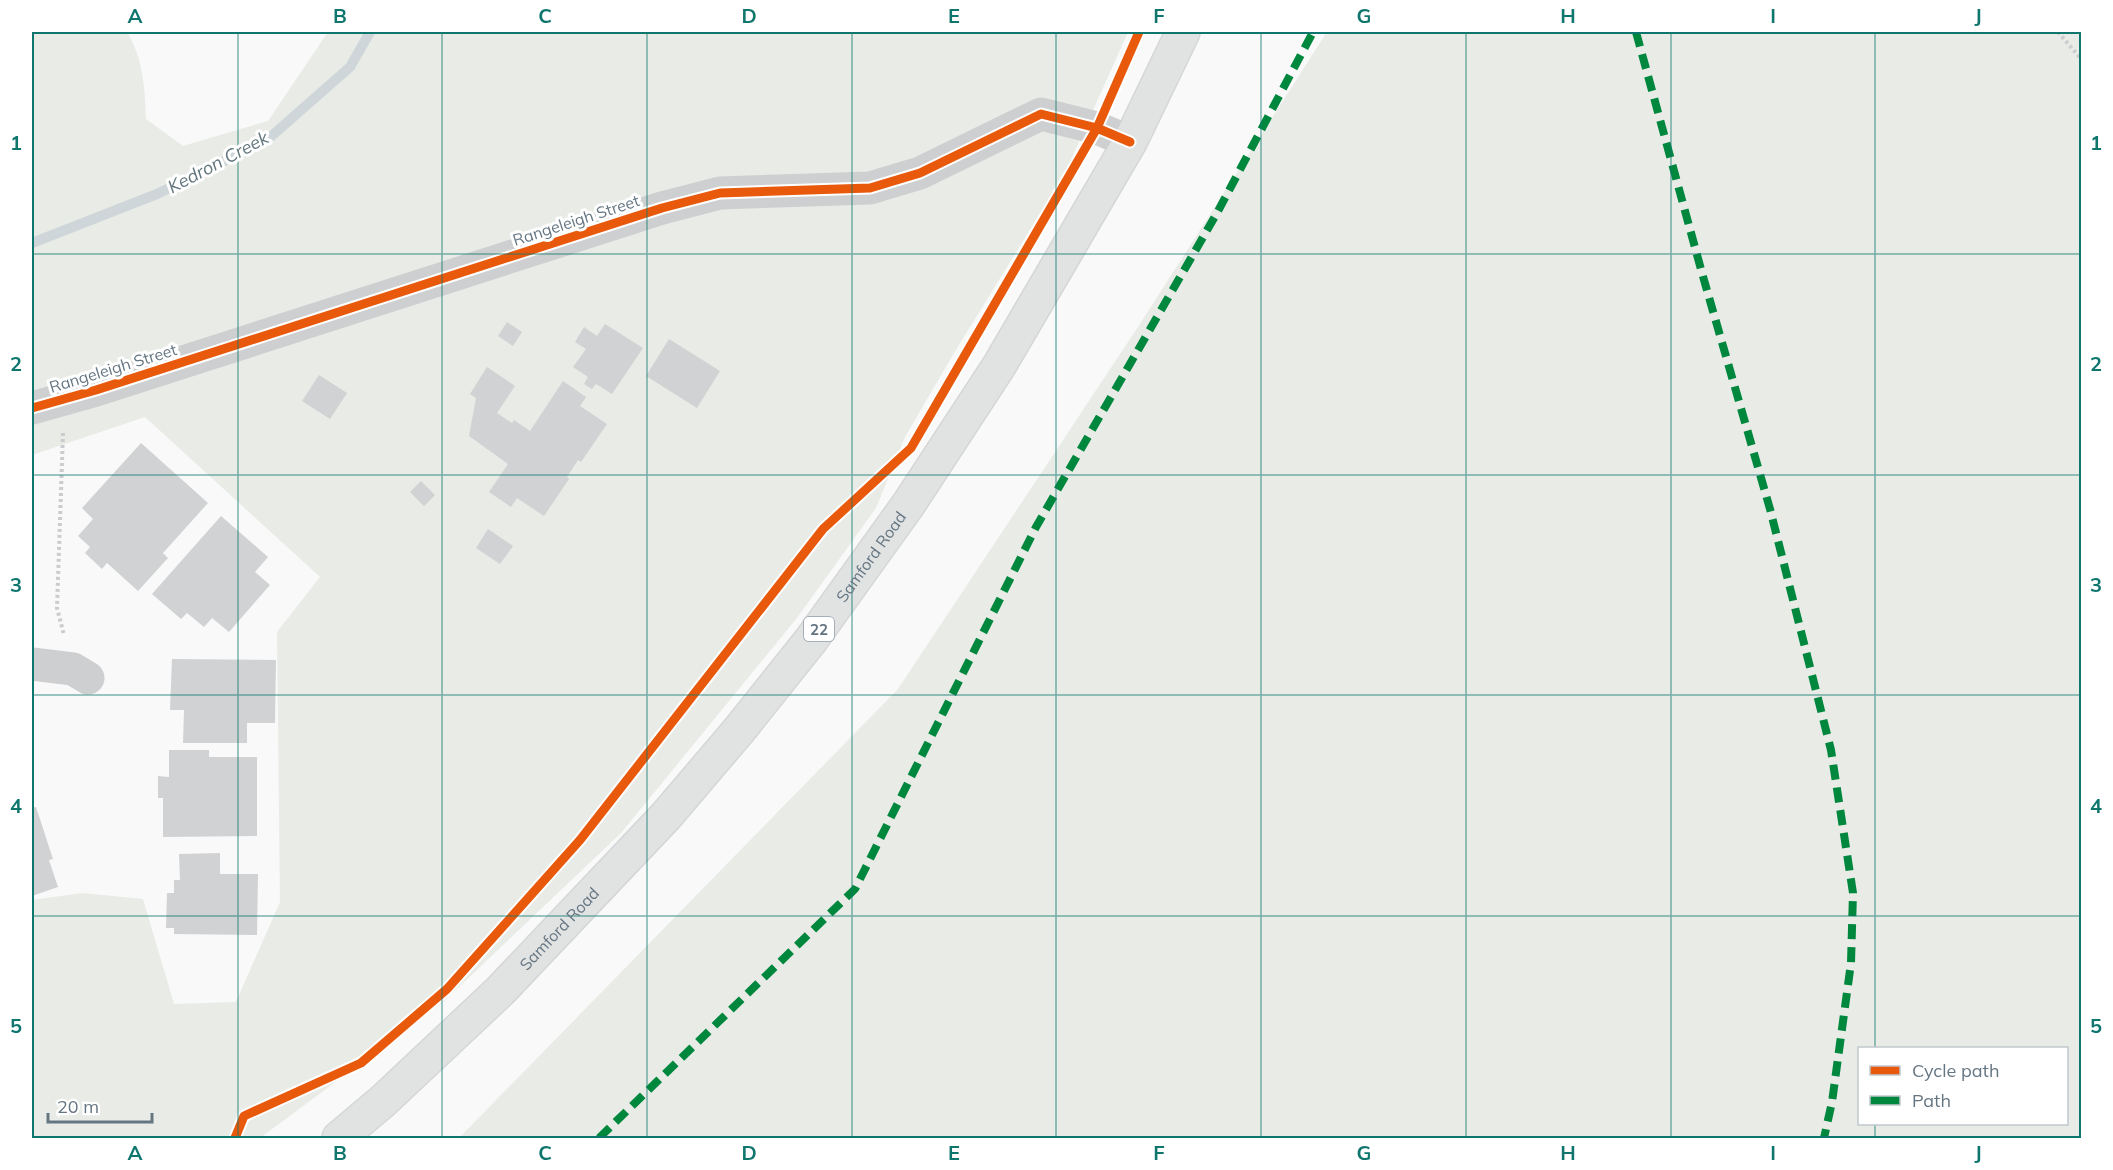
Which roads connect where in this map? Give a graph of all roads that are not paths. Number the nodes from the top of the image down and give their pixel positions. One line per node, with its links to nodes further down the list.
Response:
1 (1183, 32): 2 (main road, Samford Road / 22)
2 (1130, 142): 3 (street, Rangeleigh Street); 6 (main road, Samford Road / 22)
3 (32, 408)
4 (32, 663): 5 (street)
5 (81, 673)
6 (339, 1138)

